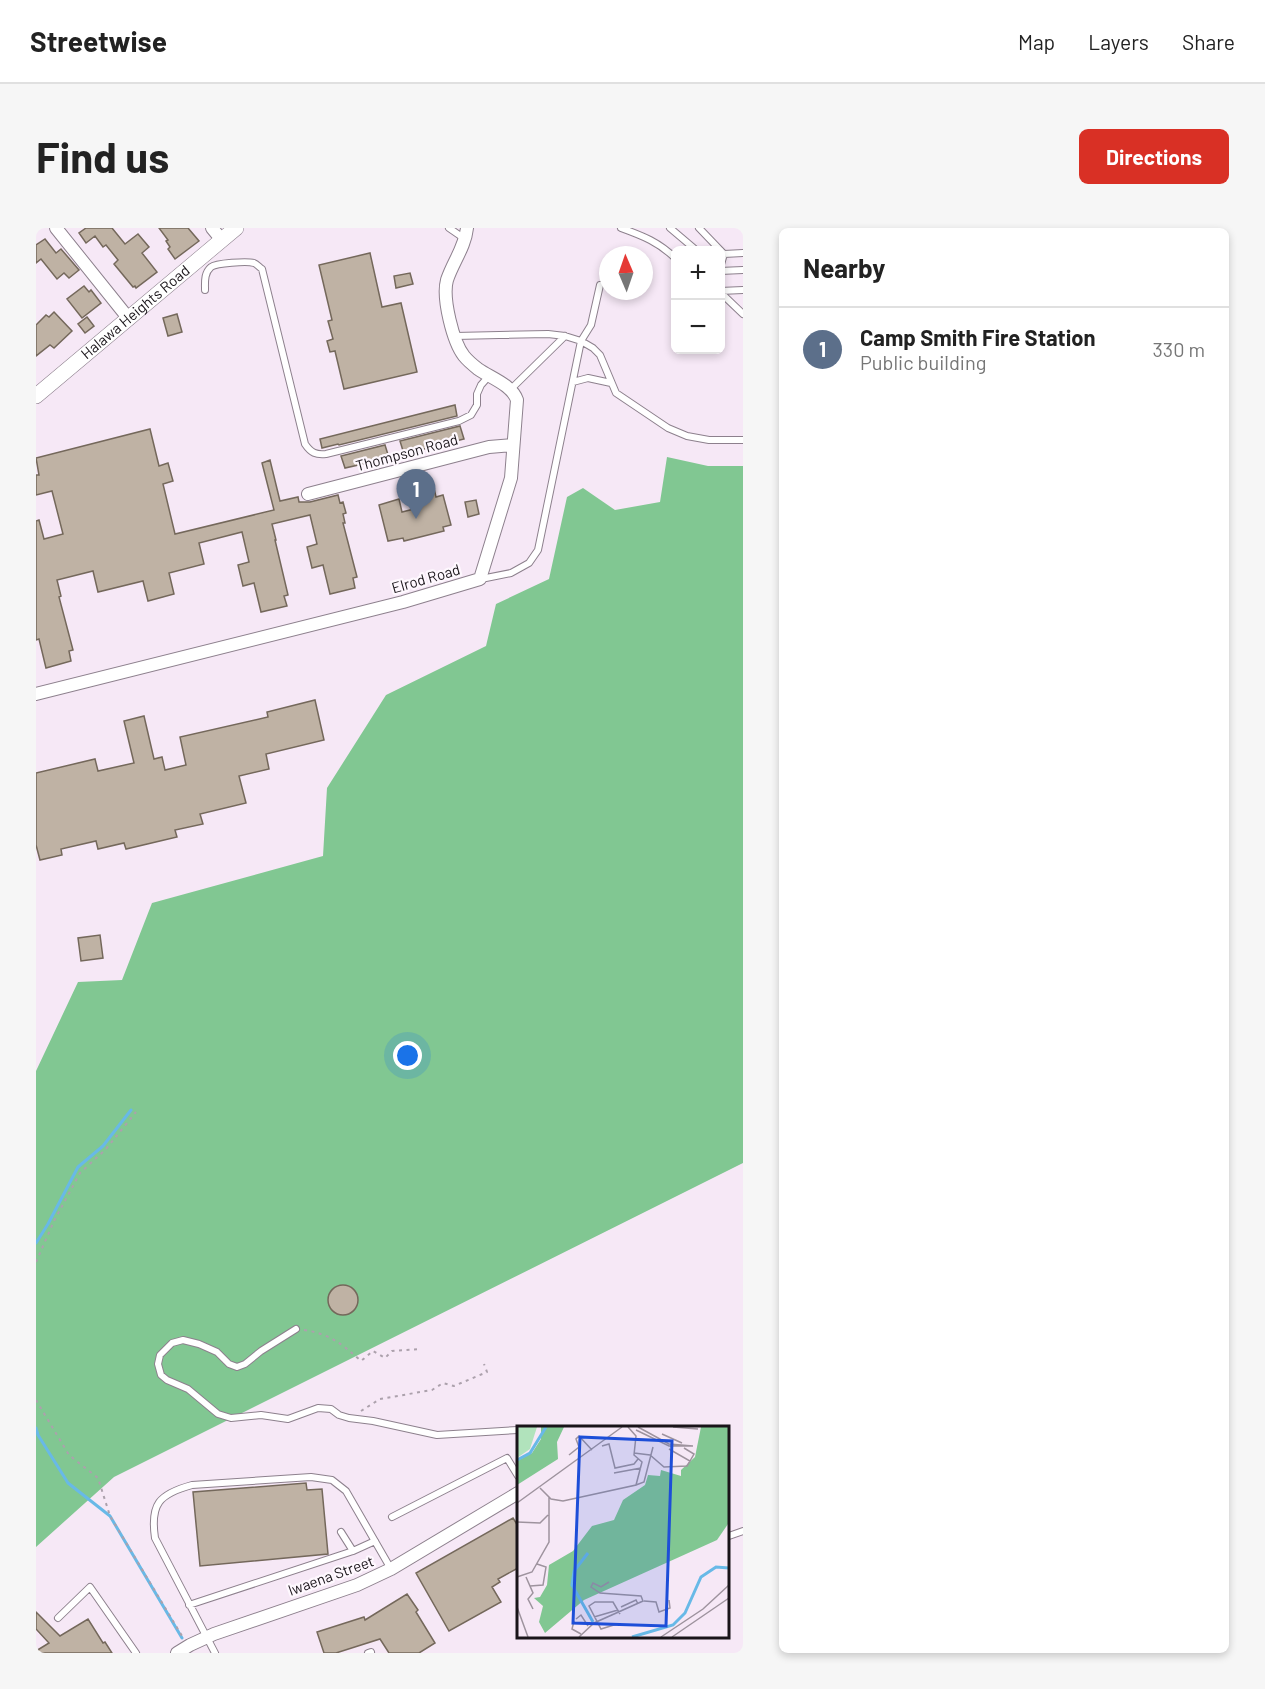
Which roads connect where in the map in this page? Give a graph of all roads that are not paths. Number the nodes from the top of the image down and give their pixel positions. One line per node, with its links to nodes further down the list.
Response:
1 (56, 228): 22 (street)
2 (236, 228): 7 (street, Halawa Heights Road)
3 (449, 228): 8 (lane)
4 (621, 228): 13 (lane)
5 (670, 228): 9 (lane)
6 (699, 228): 10 (lane)
7 (217, 234): 22 (street, Halawa Heights Road)
8 (466, 234): 23 (street)
9 (691, 246)
10 (716, 246)
11 (743, 253): 12 (lane)
12 (725, 254)
13 (671, 255)
14 (725, 270): 15 (lane)
15 (743, 270)
16 (599, 289): 25 (lane)
17 (205, 290): 26 (lane)
18 (743, 290): 19 (lane)
19 (725, 292)
20 (725, 297): 21 (lane)
21 (743, 314)
22 (129, 319): 30 (street, Halawa Heights Road)
23 (454, 336): 24 (lane); 26 (street)
24 (565, 336): 25 (lane); 29 (lane)
25 (581, 341): 27 (lane); 28 (lane)
26 (489, 376): 29 (street)
27 (573, 382): 28 (lane); 34 (lane)
28 (611, 383): 31 (lane)
29 (511, 389): 32 (street, Elrod Road)
30 (36, 396)
31 (743, 440)
32 (513, 445): 33 (street, Thompson Road); 34 (street, Elrod Road)
33 (308, 494)
34 (480, 579): 35 (street, Elrod Road)
35 (36, 694)
36 (296, 1329): 37 (lane)
37 (517, 1430)
38 (517, 1474): 40 (lane)
39 (517, 1494): 46 (street, Iwaena Street)
40 (392, 1517)
41 (743, 1531): 43 (lane)
42 (341, 1532): 45 (lane)
43 (728, 1535)
44 (375, 1541): 45 (lane); 46 (lane); 47 (lane)
45 (352, 1551): 47 (lane)
46 (391, 1569): 49 (street, Iwaena Street)
47 (189, 1605): 49 (lane)
48 (58, 1618): 50 (lane)
49 (206, 1637): 51 (street, Iwaena Street); 52 (lane)
50 (136, 1653)
51 (177, 1653)
52 (215, 1653)

